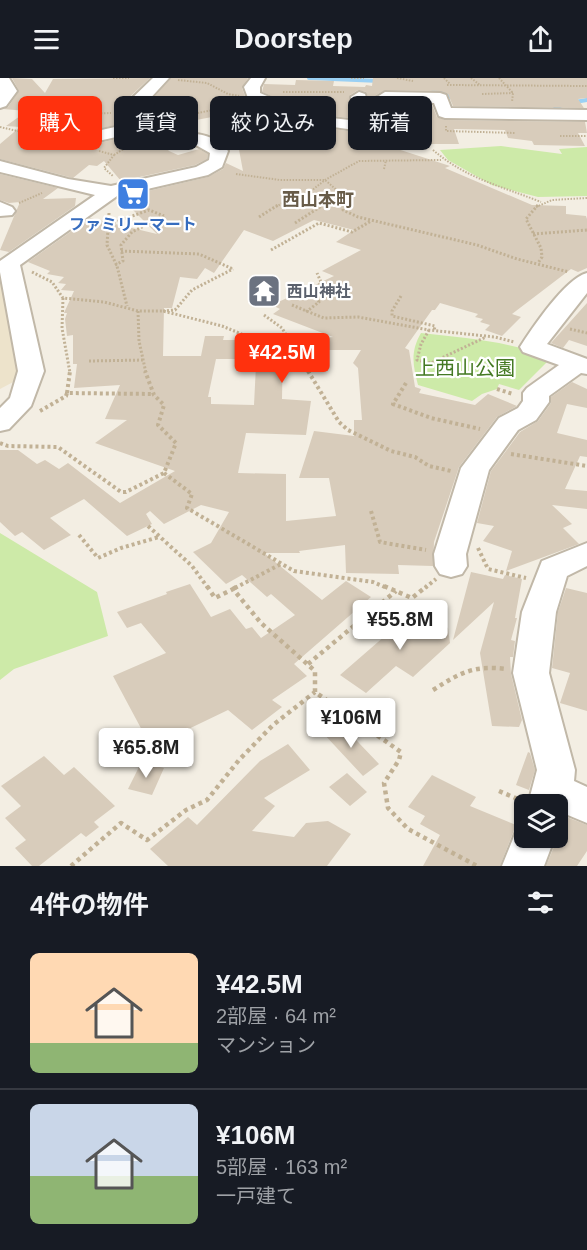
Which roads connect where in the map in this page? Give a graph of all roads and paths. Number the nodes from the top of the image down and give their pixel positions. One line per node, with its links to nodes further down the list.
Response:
1 (113, 78): 2 (path)
2 (129, 78)
3 (162, 78): 10 (path); 21 (street)
4 (258, 78): 23 (street)
5 (351, 78): 14 (path)
6 (397, 78): 11 (path)
7 (444, 78): 12 (path)
8 (471, 78): 15 (path)
9 (499, 78): 17 (path)
10 (191, 80): 22 (path)
11 (419, 82)
12 (450, 84): 13 (path); 15 (path)
13 (440, 85)
14 (358, 86): 24 (path)
15 (480, 86): 17 (path)
16 (587, 86): 17 (path)
17 (509, 87): 20 (path)
18 (4, 90): 19 (street)
19 (29, 90)
20 (482, 94)
21 (151, 96)
22 (247, 96)
23 (256, 96)
24 (256, 96)
25 (432, 98): 26 (street)
26 (587, 115)
27 (0, 127): 28 (path)
28 (18, 131)
29 (446, 131): 30 (path)
30 (515, 133)
31 (560, 136): 32 (path)
32 (587, 136)
33 (198, 141): 41 (street)
34 (99, 150): 37 (path)
35 (117, 150): 37 (path)
36 (434, 151): 39 (path)
37 (114, 155): 46 (path)
38 (386, 160): 39 (path); 42 (path); 44 (path)
39 (442, 160): 51 (path)
40 (0, 166): 45 (street)
41 (211, 166): 43 (street); 46 (street)
42 (384, 169)
43 (236, 174): 44 (path)
44 (324, 180): 47 (path); 48 (path)
45 (67, 184): 46 (street); 52 (path)
46 (111, 192): 60 (street)
47 (306, 195): 50 (path); 53 (path)
48 (346, 198): 50 (path); 54 (path)
49 (587, 198): 51 (path)
50 (329, 201): 55 (path)
51 (541, 202): 57 (path)
52 (2, 209)
53 (259, 217)
54 (371, 221): 58 (path); 61 (path)
55 (295, 223)
56 (587, 230): 57 (path)
57 (533, 234): 61 (path)
58 (271, 250)
59 (121, 251): 62 (path); 62 (path); 70 (path)
60 (9, 263): 66 (path); 86 (street)
61 (538, 263): 64 (path)
62 (115, 265): 68 (path)
63 (317, 273): 71 (path)
64 (583, 278): 77 (street)
65 (401, 296): 74 (path)
66 (63, 298): 68 (path); 82 (path)
67 (292, 305): 71 (path)
68 (128, 306): 69 (path)
69 (138, 311): 70 (path); 78 (path)
70 (163, 311): 76 (path)
71 (306, 312): 73 (path)
72 (264, 315): 76 (path)
73 (429, 330): 74 (path); 75 (path)
74 (434, 331): 75 (path)
75 (486, 336): 77 (path)
76 (288, 337): 91 (path)
77 (532, 347): 80 (street)
78 (144, 360): 79 (path); 84 (path)
79 (89, 361)
80 (576, 363): 83 (street); 87 (street)
81 (406, 383): 87 (path)
82 (67, 393): 84 (path); 85 (path)
83 (508, 393)
84 (153, 394): 90 (path)
85 (32, 415)
86 (0, 423)
87 (496, 442): 89 (path); 91 (street)
88 (0, 443): 90 (path)
89 (587, 466)
90 (164, 473): 98 (path)
91 (472, 476): 96 (street)
92 (371, 511): 96 (path)
93 (148, 526): 95 (path)
94 (79, 536): 95 (path)
95 (159, 537): 100 (path)
96 (453, 550): 99 (path); 101 (path)
97 (587, 554): 99 (street)
98 (281, 564): 100 (path); 101 (path)
99 (547, 583): 103 (street)
100 (233, 590): 102 (path)
101 (396, 591): 102 (path)
102 (308, 664): 105 (path)
103 (531, 674): 104 (path); 108 (street)
104 (433, 690)
105 (315, 692): 110 (path); 111 (path)
106 (499, 791): 107 (path)
107 (516, 794)
108 (554, 794)
109 (530, 848): 112 (street)
110 (70, 866)
111 (477, 866)
112 (523, 866)

